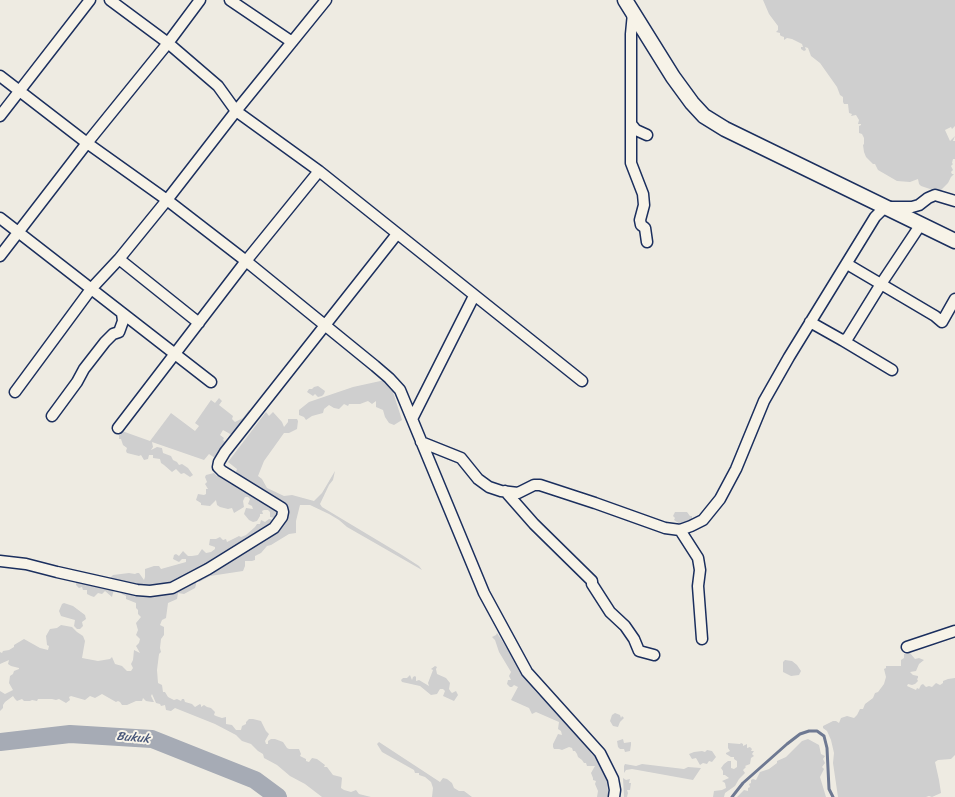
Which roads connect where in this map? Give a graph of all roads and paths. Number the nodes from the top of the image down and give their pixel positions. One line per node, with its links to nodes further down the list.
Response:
1 (90, 0): 11 (street)
2 (110, 0): 9 (street)
3 (200, 0): 9 (street)
4 (230, 0): 8 (street)
5 (326, 0): 8 (street)
6 (625, 0): 7 (street)
7 (633, 13): 14 (street); 20 (street)
8 (292, 42): 12 (street)
9 (168, 43): 12 (street); 16 (street)
10 (0, 76): 11 (street)
11 (19, 91): 13 (street); 16 (street)
12 (236, 110): 17 (street); 18 (street)
13 (0, 116)
14 (632, 125): 15 (street); 26 (street)
15 (647, 135)
16 (87, 143): 18 (street); 23 (street)
17 (319, 171): 24 (street); 29 (street)
18 (167, 200): 28 (street); 29 (street)
19 (955, 201): 20 (street)
20 (885, 207): 22 (street); 30 (street)
21 (0, 218): 23 (street)
22 (921, 224): 25 (street); 31 (street)
23 (18, 232): 27 (street); 32 (street)
24 (397, 234): 33 (street); 38 (street)
25 (955, 241)
26 (647, 242)
27 (0, 256)
28 (119, 258): 32 (street); 37 (street)
29 (246, 261): 37 (street); 38 (street)
30 (847, 264): 31 (street); 36 (street)
31 (881, 284): 34 (street); 39 (street)
32 (91, 289): 35 (street); 44 (street)
33 (474, 296): 42 (street); 46 (street)
34 (955, 299)
35 (122, 313): 40 (street); 45 (street)
36 (810, 322): 39 (street); 50 (street)
37 (198, 323): 40 (street)
38 (326, 326): 46 (street); 51 (street)
39 (846, 341): 41 (street)
40 (175, 354): 43 (street); 47 (street)
41 (892, 370)
42 (582, 381)
43 (211, 382)
44 (15, 392)
45 (52, 416)
46 (412, 419): 48 (street)
47 (118, 428)
48 (421, 442): 49 (street); 56 (street)
49 (505, 491): 50 (street); 55 (street)
50 (680, 530): 53 (street)
51 (0, 561)
52 (955, 631): 54 (street)
53 (702, 639)
54 (907, 647)
55 (654, 655)
56 (614, 797)

